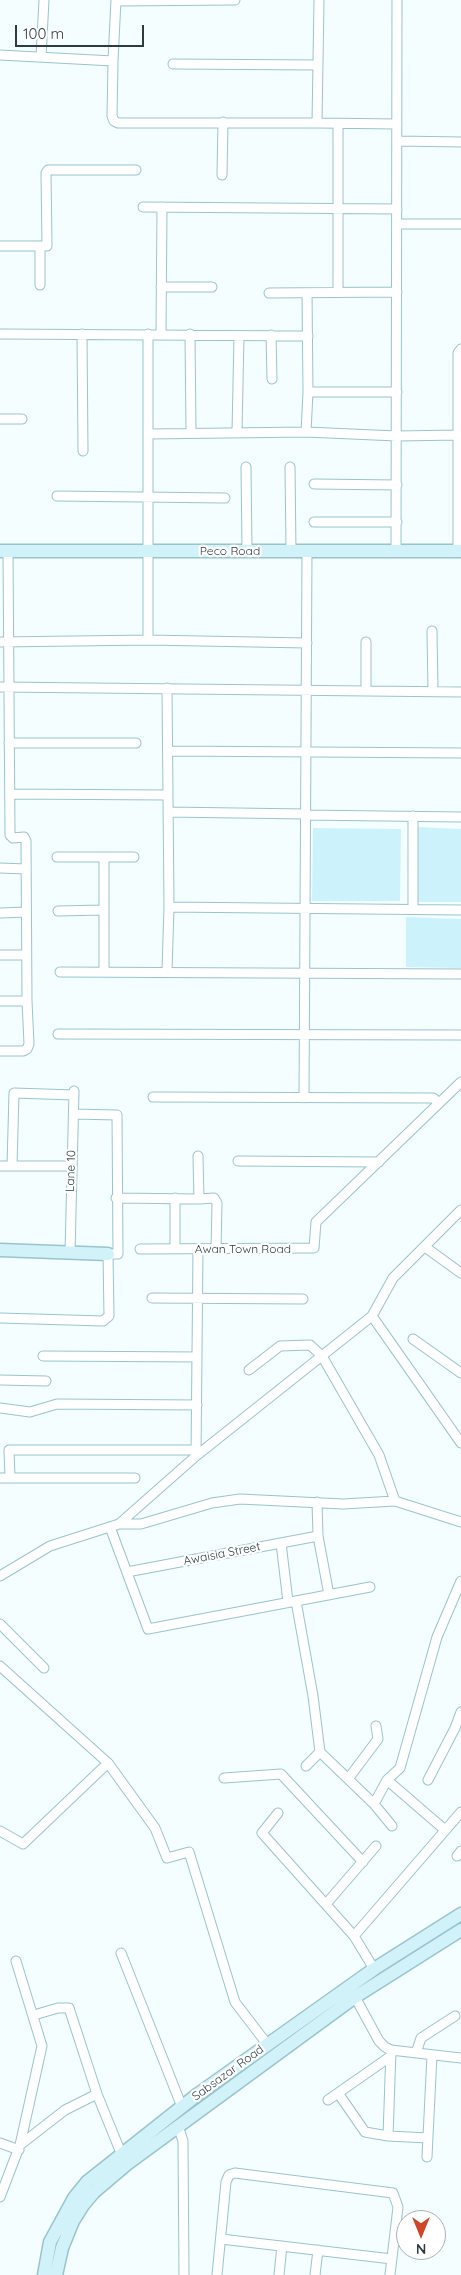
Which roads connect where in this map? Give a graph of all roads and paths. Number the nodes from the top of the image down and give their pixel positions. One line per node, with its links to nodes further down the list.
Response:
1 (44, 0): 7 (street)
2 (116, 0): 3 (street); 8 (street)
3 (235, 0)
4 (319, 0): 10 (street)
5 (397, 0): 14 (street)
6 (0, 55): 7 (street)
7 (41, 57): 8 (street)
8 (112, 61): 11 (street)
9 (173, 64): 10 (street)
10 (318, 65): 12 (street)
11 (223, 122): 12 (street); 18 (street)
12 (317, 123): 13 (street)
13 (338, 124): 14 (street); 21 (street)
14 (397, 124): 15 (street)
15 (397, 141): 16 (street); 22 (street)
16 (461, 142)
17 (136, 170): 26 (street)
18 (222, 176)
19 (143, 207): 20 (street)
20 (162, 207): 21 (street); 28 (street)
21 (337, 208): 22 (street); 30 (street)
22 (397, 208): 23 (street)
23 (397, 224): 24 (street); 31 (street)
24 (461, 224)
25 (0, 246): 26 (street)
26 (40, 246): 27 (street)
27 (40, 285)
28 (161, 287): 29 (street); 37 (street)
29 (212, 287)
30 (338, 292): 31 (street); 33 (street)
31 (397, 292): 45 (street)
32 (269, 293): 33 (street)
33 (307, 293): 41 (street)
34 (0, 334): 35 (street)
35 (82, 334): 36 (street); 54 (street)
36 (148, 334): 37 (street); 51 (street)
37 (162, 334): 38 (street)
38 (190, 334): 40 (street); 50 (street)
39 (271, 335): 40 (street); 41 (street); 43 (street)
40 (239, 336): 48 (street)
41 (308, 336): 44 (street)
42 (461, 349): 52 (street)
43 (272, 379)
44 (308, 392): 45 (street); 49 (street)
45 (397, 392): 53 (street)
46 (0, 420): 47 (street)
47 (22, 420)
48 (238, 432): 49 (street); 50 (street)
49 (306, 432): 53 (street)
50 (191, 433): 51 (street)
51 (149, 434): 60 (street)
52 (458, 435): 53 (street); 70 (street)
53 (397, 436): 58 (street)
54 (83, 451)
55 (246, 466): 66 (street)
56 (290, 467): 67 (street)
57 (314, 484): 58 (street)
58 (397, 485): 63 (street)
59 (57, 496): 60 (street)
60 (147, 497): 61 (street); 65 (street)
61 (225, 498)
62 (314, 522): 63 (street)
63 (397, 522): 69 (street)
64 (4, 551): 65 (street, Peco Road); 73 (street)
65 (148, 551): 66 (street, Peco Road); 72 (street)
66 (247, 551): 67 (street, Peco Road)
67 (292, 551): 68 (street, Peco Road)
68 (307, 551): 69 (street, Peco Road); 75 (street)
69 (396, 551): 70 (street, Peco Road)
70 (459, 551)
71 (432, 631): 80 (street)
72 (148, 640): 73 (street); 75 (street)
73 (4, 642): 76 (street)
74 (366, 642): 79 (street)
75 (307, 643): 78 (street)
76 (4, 687): 77 (street); 82 (street)
77 (167, 688): 78 (street); 84 (street)
78 (305, 690): 79 (street); 85 (street)
79 (366, 690): 80 (street)
80 (433, 691): 81 (street)
81 (461, 692)
82 (9, 743): 83 (street); 87 (street)
83 (136, 744)
84 (168, 751): 85 (street); 88 (street)
85 (306, 753): 86 (street); 90 (street)
86 (461, 753)
87 (10, 794): 88 (street); 97 (street)
88 (168, 795): 89 (street)
89 (168, 812): 90 (street); 98 (street)
90 (305, 815): 91 (street); 99 (street)
91 (413, 816): 92 (street); 101 (street)
92 (461, 817)
93 (57, 857): 94 (street)
94 (104, 857): 95 (street); 100 (street)
95 (134, 857)
96 (0, 868): 97 (street)
97 (26, 868): 104 (street)
98 (169, 907): 99 (street); 108 (street)
99 (306, 908): 101 (street); 111 (street)
100 (104, 910): 103 (street); 110 (street)
101 (414, 910): 102 (street)
102 (461, 910)
103 (58, 911)
104 (26, 912): 105 (street); 107 (street)
105 (0, 913)
106 (0, 955): 107 (street)
107 (26, 955): 114 (street)
108 (166, 971): 110 (street); 111 (street)
109 (60, 972): 110 (street)
110 (104, 972)
111 (304, 972): 112 (street); 116 (street)
112 (461, 974)
113 (0, 1001): 114 (street)
114 (27, 1001): 118 (street)
115 (58, 1034): 116 (street)
116 (304, 1035): 117 (street); 121 (street)
117 (461, 1035)
118 (0, 1051)
119 (461, 1082): 122 (street)
120 (153, 1097): 121 (street)
121 (304, 1098): 122 (street)
122 (439, 1103): 126 (street)
123 (74, 1114): 128 (street, Lane 10); 129 (street, Lane 10); 130 (street)
124 (198, 1156): 132 (street)
125 (238, 1161): 126 (street)
126 (380, 1162): 138 (street, Awan Town Road)
127 (0, 1166): 128 (street)
128 (12, 1166): 129 (street)
129 (71, 1166): 140 (street, Lane 10)
130 (116, 1198): 131 (street); 141 (street)
131 (175, 1198): 132 (street); 136 (street)
132 (199, 1198): 138 (street)
133 (461, 1210): 134 (street)
134 (425, 1247): 142 (street); 146 (street)
135 (140, 1249): 136 (street, Awan Town Road)
136 (175, 1249): 137 (street, Awan Town Road)
137 (198, 1249): 138 (street, Awan Town Road); 144 (street)
138 (216, 1249)
139 (0, 1250): 140 (street)
140 (70, 1252): 141 (street)
141 (108, 1254): 147 (street)
142 (461, 1273)
143 (152, 1298): 144 (street)
144 (198, 1298): 145 (street); 151 (street)
145 (303, 1299)
146 (372, 1316): 150 (street); 158 (street)
147 (0, 1318)
148 (413, 1339): 153 (street)
149 (42, 1356): 151 (street)
150 (322, 1356): 152 (street); 159 (street); 163 (street)
151 (197, 1357): 156 (street)
152 (248, 1370)
153 (461, 1373)
154 (0, 1380): 155 (street)
155 (46, 1381)
156 (197, 1405): 157 (street); 159 (street)
157 (0, 1408)
158 (461, 1442)
159 (196, 1453): 161 (street); 166 (street)
160 (0, 1478): 161 (street)
161 (10, 1478): 162 (street)
162 (136, 1478)
163 (395, 1501): 164 (street); 165 (street)
164 (317, 1502): 166 (street); 167 (street)
165 (461, 1522)
166 (114, 1526): 169 (street); 170 (street)
167 (318, 1536): 168 (street, Awaisia Street); 173 (street)
168 (281, 1543): 169 (street, Awaisia Street); 174 (street)
169 (127, 1572): 174 (street)
170 (0, 1576)
171 (461, 1581): 185 (street)
172 (370, 1587): 173 (street)
173 (329, 1594): 174 (street)
174 (292, 1601): 180 (street)
175 (0, 1624): 177 (street)
176 (0, 1666): 181 (street)
177 (44, 1668)
178 (461, 1712): 186 (street)
179 (376, 1726): 184 (street)
180 (320, 1752): 182 (street); 184 (street)
181 (108, 1762): 192 (street); 205 (street)
182 (306, 1766)
183 (224, 1778): 194 (street)
184 (348, 1779): 187 (street)
185 (387, 1780): 187 (street); 191 (street)
186 (428, 1780)
187 (374, 1804): 190 (street)
188 (461, 1812): 191 (street)
189 (278, 1813): 195 (street)
190 (392, 1826)
191 (445, 1830): 198 (street)
192 (0, 1831)
193 (376, 1846): 194 (street)
194 (363, 1862): 195 (street)
195 (326, 1904): 198 (street)
196 (461, 1914): 201 (street, Sabsazar Road)
197 (461, 1930): 202 (street)
198 (354, 1936): 201 (street)
199 (121, 1954): 213 (street)
200 (16, 1961): 203 (street)
201 (374, 1969): 205 (street, Sabsazar Road)
202 (355, 1997): 206 (street); 214 (street)
203 (34, 2015): 211 (street); 218 (street)
204 (455, 2016): 207 (street)
205 (267, 2044): 213 (street, Sabsazar Road)
206 (391, 2053): 207 (street); 210 (street); 215 (street)
207 (416, 2053): 208 (street)
208 (432, 2055): 209 (street); 216 (street)
209 (461, 2058)
210 (338, 2093): 212 (street); 215 (street)
211 (97, 2094): 218 (street); 219 (street)
212 (328, 2100)
213 (182, 2107): 219 (street, Sabsazar Road)
214 (178, 2126): 227 (street); 228 (street)
215 (388, 2136): 216 (street)
216 (428, 2138): 220 (street)
217 (0, 2143): 218 (street)
218 (19, 2148): 221 (street)
219 (121, 2153): 226 (street, Sabsazar Road)
220 (427, 2157)
221 (0, 2197)
222 (221, 2239): 223 (street); 225 (street); 229 (street)
223 (282, 2246): 224 (street); 230 (street)
224 (318, 2250): 225 (street); 231 (street)
225 (392, 2259): 232 (street)
226 (44, 2275)
227 (56, 2275)
228 (184, 2275)
229 (217, 2275)
230 (279, 2275)
231 (315, 2275)
232 (390, 2275)

